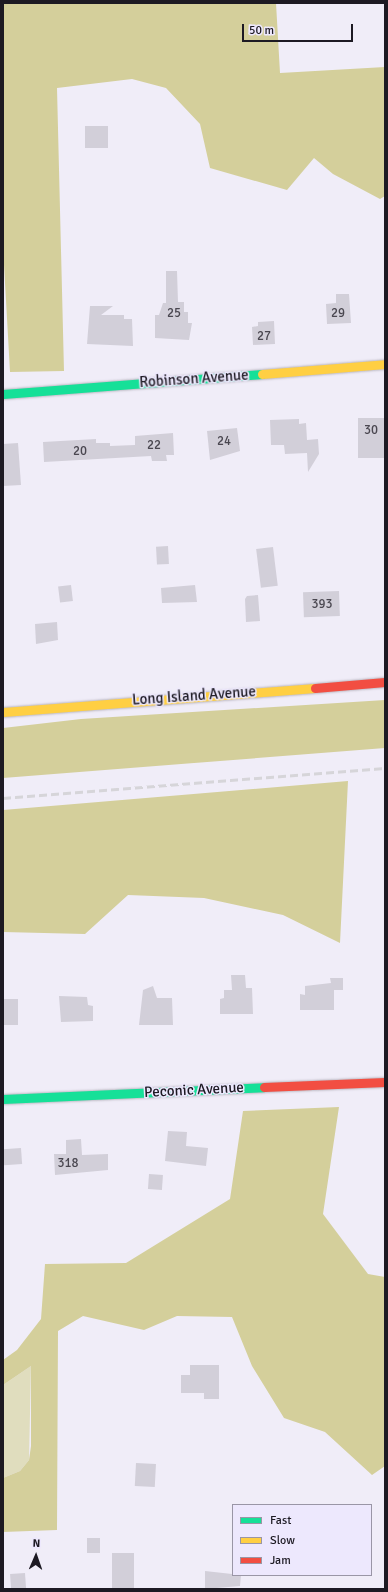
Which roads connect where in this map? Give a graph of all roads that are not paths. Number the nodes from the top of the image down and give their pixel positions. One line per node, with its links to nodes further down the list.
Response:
1 (385, 364): 2 (street, Robinson Avenue)
2 (3, 394)
3 (385, 682): 4 (street, Long Island Avenue)
4 (3, 712)
5 (385, 1082): 6 (street, Peconic Avenue)
6 (3, 1099)

